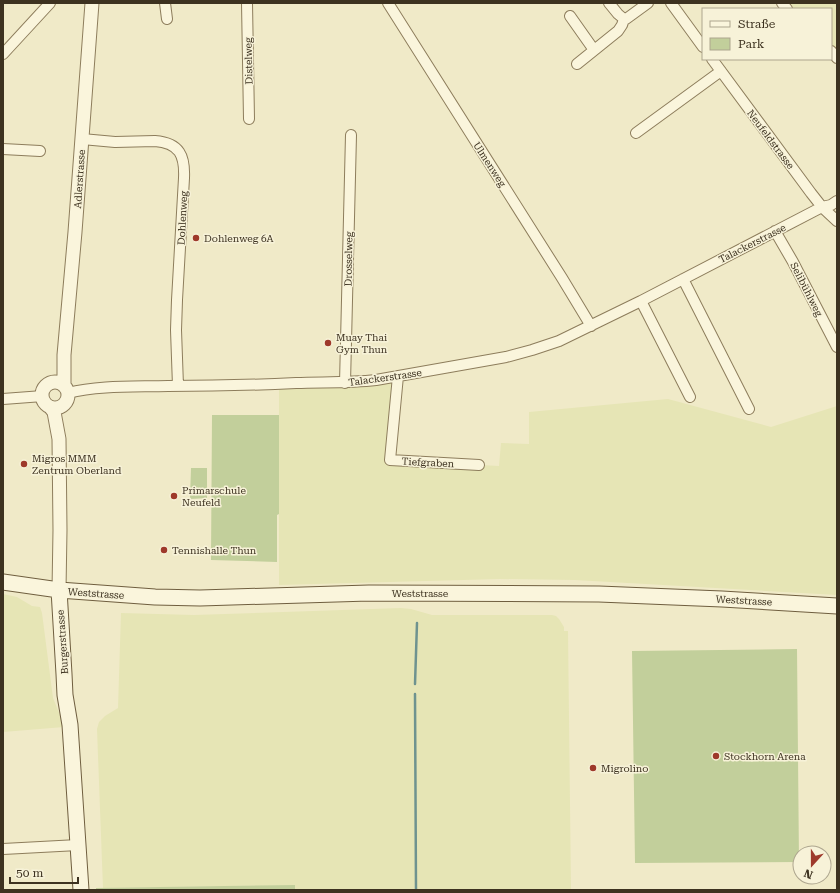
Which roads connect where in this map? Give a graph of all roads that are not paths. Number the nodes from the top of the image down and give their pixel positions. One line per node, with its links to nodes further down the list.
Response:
1 (50, 3): 14 (street)
2 (92, 3): 21 (street, Adlerstrasse)
3 (165, 3): 10 (street)
4 (248, 3): 18 (street, Distelweg)
5 (388, 3): 30 (street, Ulmenweg)
6 (609, 3): 11 (street)
7 (648, 3): 11 (street)
8 (671, 3): 12 (street)
9 (570, 16): 13 (street)
10 (167, 19)
11 (624, 19): 13 (street)
12 (702, 46)
13 (594, 50): 16 (street)
14 (3, 54)
15 (713, 60): 17 (street, Neufeldstrasse)
16 (577, 64)
17 (721, 71): 19 (street); 25 (street, Neufeldstrasse)
18 (249, 119)
19 (636, 133)
20 (351, 135): 34 (street, Drosselweg)
21 (82, 139): 32 (street, Adlerstrasse); 35 (street, Dohlenweg)
22 (3, 149): 23 (street)
23 (40, 151)
24 (837, 201): 25 (street, Talackerstrasse)
25 (822, 207): 26 (street, Neufeldstrasse); 27 (street, Talackerstrasse)
26 (837, 221)
27 (775, 231): 28 (street, Talackerstrasse); 31 (street, Selibühlweg)
28 (682, 279): 29 (street, Talackerstrasse); 41 (street)
29 (641, 300): 30 (street, Talackerstrasse); 38 (street)
30 (591, 326): 33 (street, Talackerstrasse)
31 (837, 347)
32 (64, 355): 36 (street, Adlerstrasse); 37 (street, Adlerstrasse)
33 (398, 376): 34 (street, Talackerstrasse); 43 (street, Tiefgraben)
34 (345, 382): 35 (street, Talackerstrasse)
35 (178, 386): 37 (street, Talackerstrasse)
36 (46, 390): 37 (street); 39 (street); 40 (street)
37 (66, 394): 40 (street); 42 (street, Burgerstrasse)
38 (690, 397)
39 (3, 399)
40 (50, 407): 42 (street, Burgerstrasse)
41 (749, 409)
42 (59, 439): 45 (street, Burgerstrasse)
43 (479, 465)
44 (3, 582): 45 (main road, Weststrasse)
45 (59, 590): 46 (main road, Weststrasse); 47 (main road, Burgerstrasse)
46 (837, 606)
47 (78, 845): 48 (street); 49 (main road, Burgerstrasse)
48 (3, 849)
49 (81, 890)

